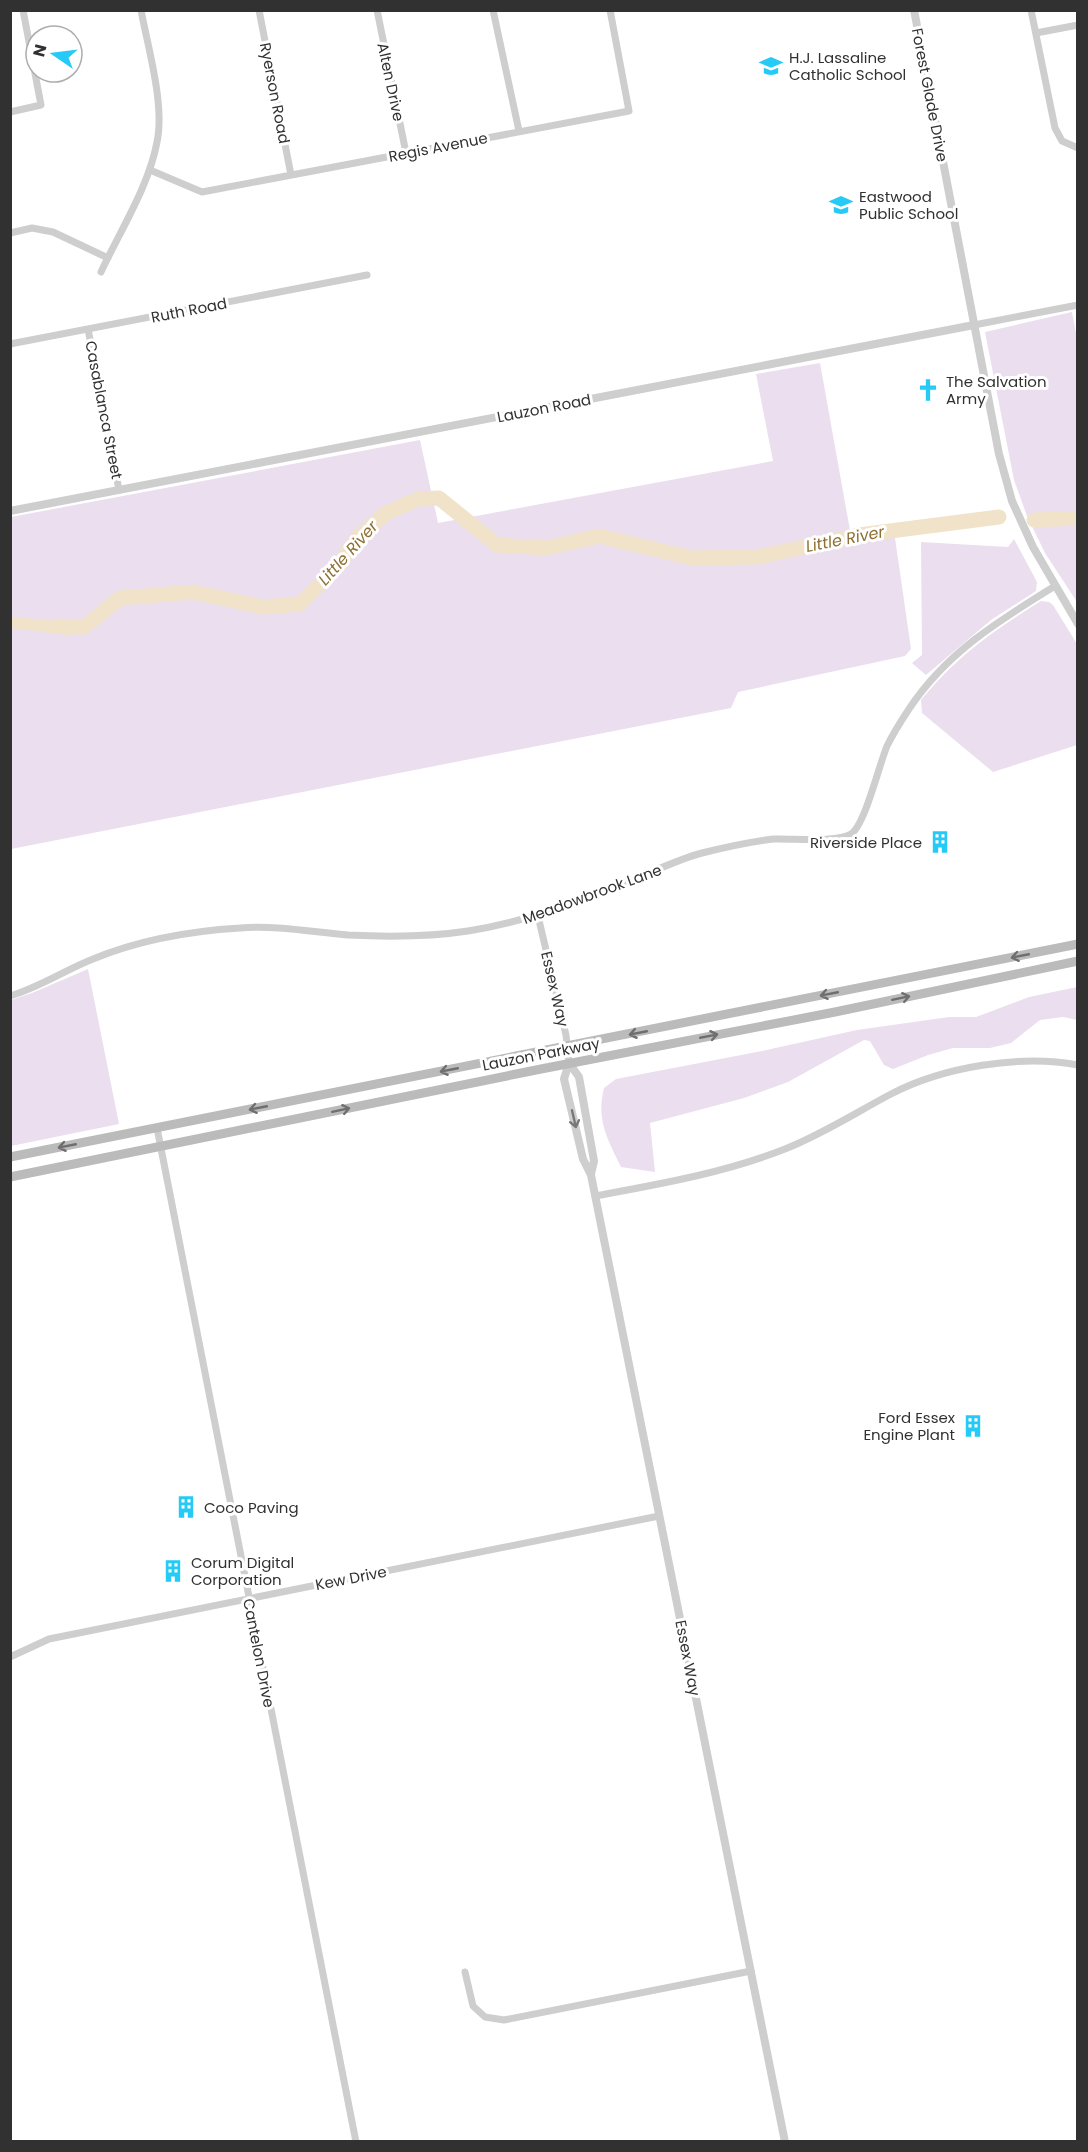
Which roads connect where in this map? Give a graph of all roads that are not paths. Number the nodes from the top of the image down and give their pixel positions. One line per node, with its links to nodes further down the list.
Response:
1 (23, 10): 11 (street)
2 (141, 10): 15 (street)
3 (259, 10): 16 (street, Ryerson Road)
4 (377, 10): 14 (street, Alten Drive)
5 (493, 10): 12 (street)
6 (610, 10): 12 (street, Regis Avenue)
7 (914, 10): 22 (street, Forest Glade Drive)
8 (1031, 10): 10 (street)
9 (1077, 25): 10 (street)
10 (1036, 33): 13 (street)
11 (10, 112)
12 (519, 131): 14 (street, Regis Avenue)
13 (1077, 148)
14 (406, 153): 16 (street, Regis Avenue)
15 (150, 170): 16 (street, Regis Avenue); 18 (street)
16 (291, 175)
17 (10, 232): 18 (street)
18 (108, 258): 19 (street)
19 (101, 272)
20 (367, 275): 23 (street, Ruth Road)
21 (1077, 305): 22 (street, Lauzon Road)
22 (974, 325): 25 (street, Lauzon Road); 27 (street, Forest Glade Drive)
23 (88, 329): 24 (street, Ruth Road); 25 (street, Casablanca Street)
24 (10, 344)
25 (119, 490): 26 (street, Lauzon Road)
26 (10, 511)
27 (1055, 586): 28 (street, Forest Glade Drive); 29 (street, Meadowbrook Lane)
28 (1077, 624)
29 (538, 916): 32 (street, Meadowbrook Lane); 33 (street, Essex Way)
30 (1077, 944): 33 (main road, Lauzon Parkway, one-way to 33)
31 (1077, 960): 34 (main road, Lauzon Parkway, one-way to 31)
32 (10, 996)
33 (568, 1047): 34 (street, Essex Way); 36 (main road, Lauzon Parkway, one-way to 36)
34 (569, 1063): 37 (main road, Lauzon Parkway, one-way to 34); 39 (street, Essex Way); 39 (street, Essex Way, one-way to 39)
35 (1077, 1065): 41 (street)
36 (158, 1128): 37 (street, Cantelon Drive); 38 (main road, Lauzon Parkway, one-way to 38)
37 (161, 1147): 40 (main road, Lauzon Parkway); 43 (street, Cantelon Drive)
38 (10, 1157)
39 (591, 1175): 41 (street, Essex Way)
40 (10, 1177)
41 (595, 1196): 42 (street, Essex Way)
42 (659, 1516): 43 (street, Kew Drive); 45 (street, Essex Way)
43 (248, 1599): 44 (street, Kew Drive); 47 (street, Cantelon Drive)
44 (10, 1657)
45 (751, 1971): 46 (street); 48 (street, Essex Way)
46 (465, 1972)
47 (356, 2142)
48 (785, 2142)

